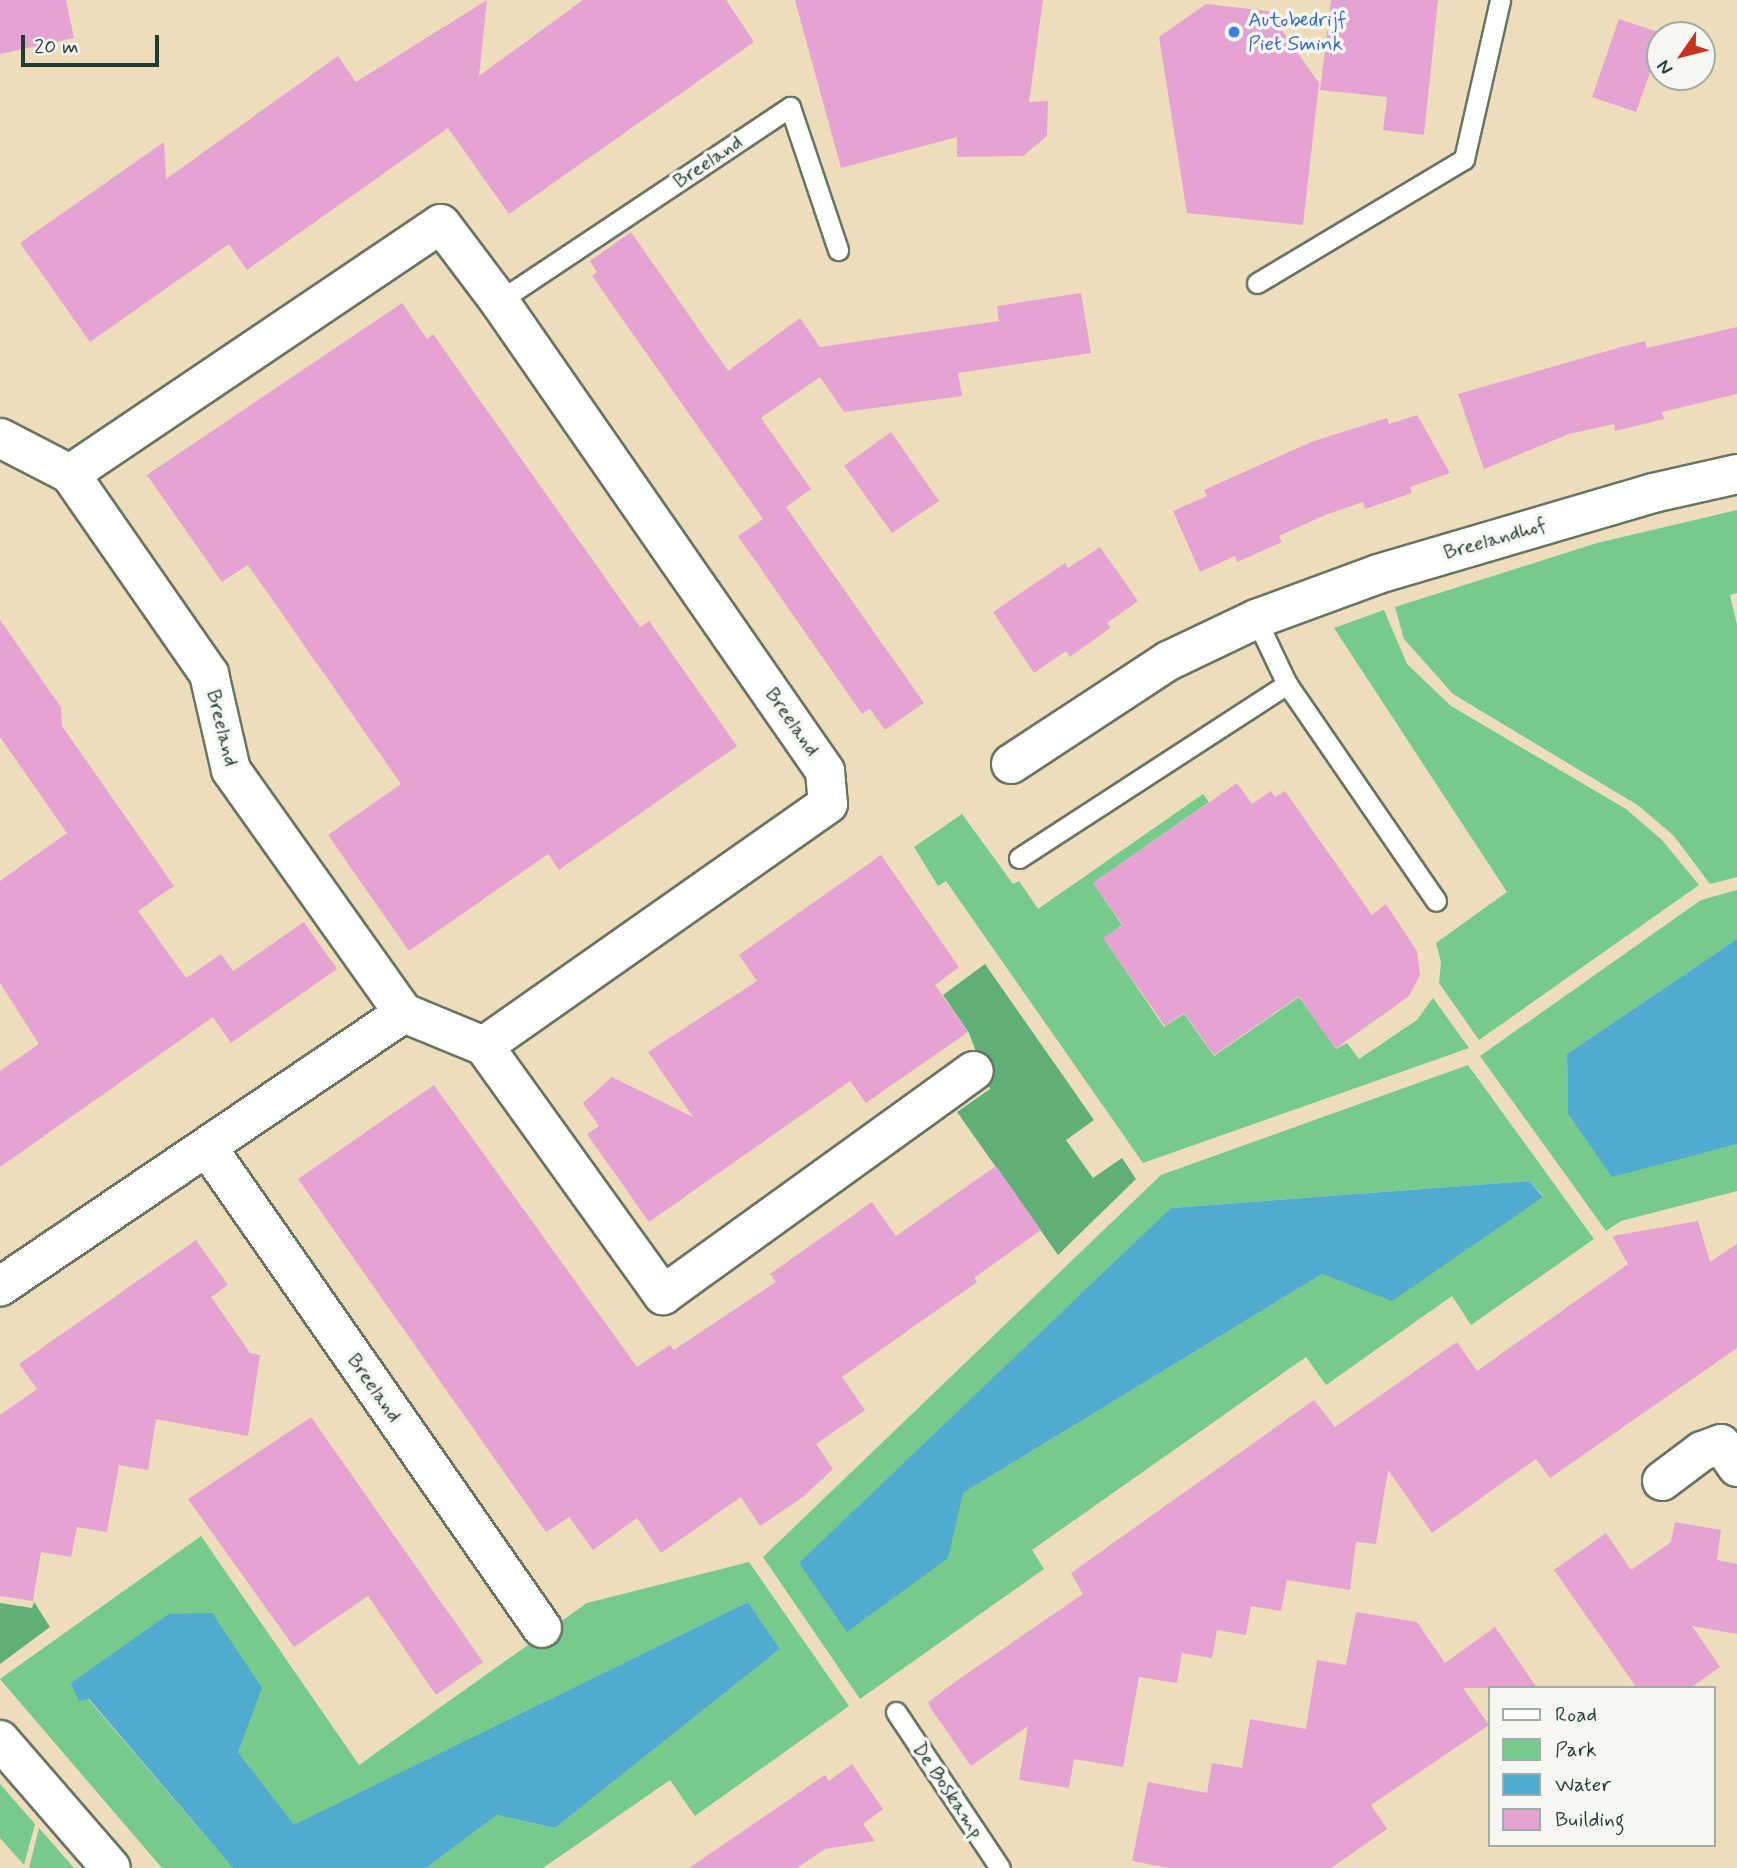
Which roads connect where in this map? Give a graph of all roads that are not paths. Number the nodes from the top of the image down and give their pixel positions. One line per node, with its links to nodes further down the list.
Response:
1 (1500, 0): 3 (lane)
2 (838, 250): 4 (lane, Breeland)
3 (1257, 283)
4 (499, 301): 6 (street, Breeland); 14 (street, Breeland)
5 (0, 438): 6 (street, Breeland)
6 (70, 474): 13 (street, Breeland)
7 (1737, 474): 8 (street, Breelandhof)
8 (1256, 619): 9 (lane); 10 (street, Breelandhof)
9 (1287, 684): 11 (lane); 12 (lane)
10 (1011, 764)
11 (1019, 858)
12 (1436, 901)
13 (404, 1013): 14 (street); 16 (street)
14 (484, 1046): 15 (street)
15 (974, 1071)
16 (207, 1147): 17 (street); 20 (street, Breeland)
17 (0, 1287)
18 (1737, 1467): 19 (street)
19 (1662, 1481)
20 (542, 1628)
21 (896, 1712): 24 (lane, De Boskamp)
22 (0, 1740): 23 (street)
23 (111, 1868)
24 (1000, 1868)

